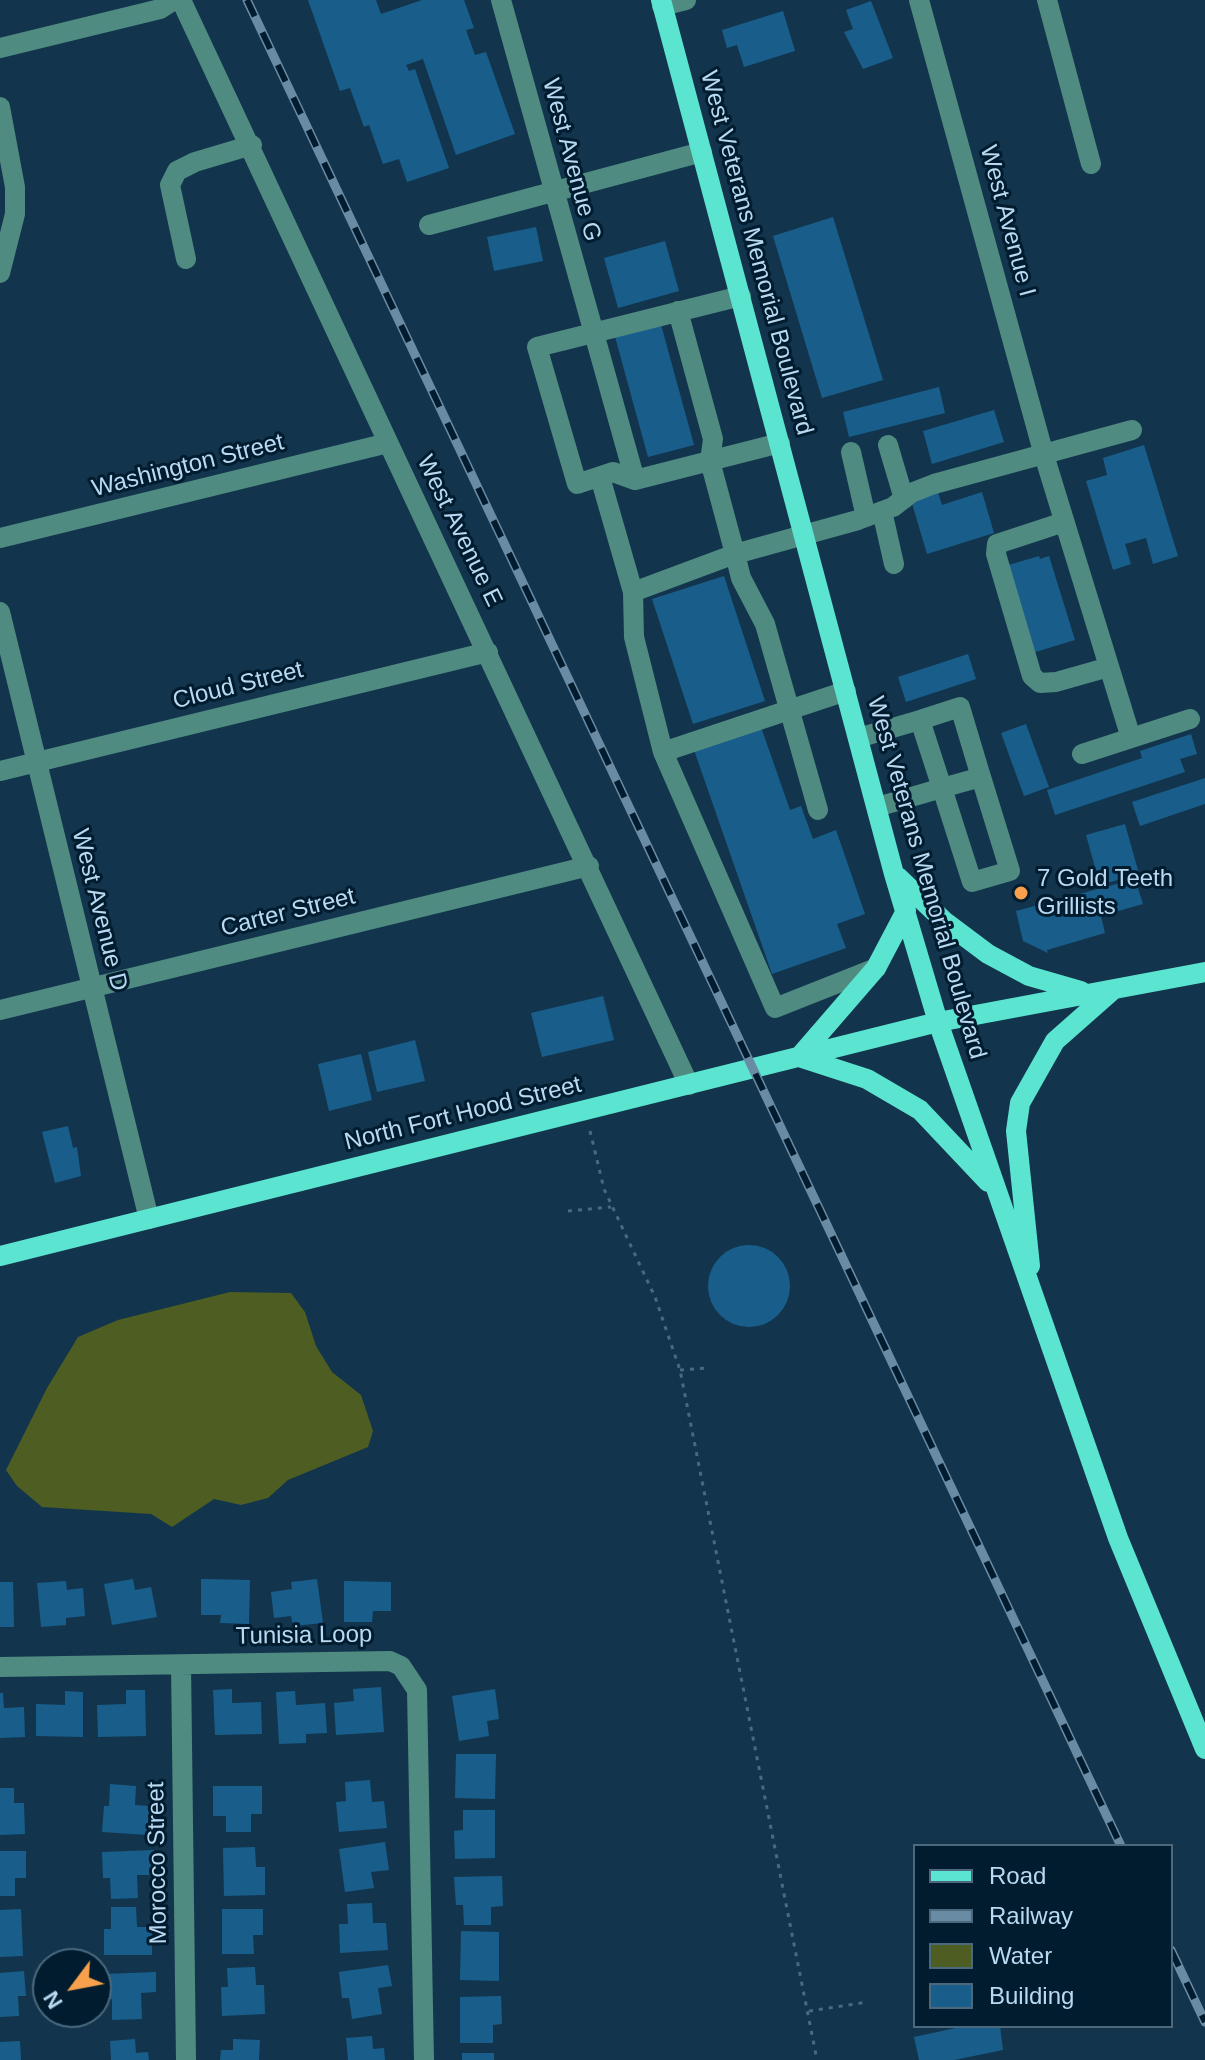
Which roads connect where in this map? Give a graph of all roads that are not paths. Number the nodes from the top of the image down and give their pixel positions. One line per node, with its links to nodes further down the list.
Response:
1 (174, 0): 8 (street)
2 (181, 0): 10 (street, West Avenue E)
3 (501, 0): 13 (street, West Avenue G)
4 (686, 0): 7 (street)
5 (919, 0): 25 (street, West Avenue I)
6 (1047, 0): 12 (street)
7 (661, 3): 11 (main road, West Veterans Memorial Boulevard)
8 (0, 48)
9 (0, 107): 16 (street)
10 (252, 145): 15 (street); 21 (street, West Avenue E)
11 (702, 152): 13 (street); 17 (main road, West Veterans Memorial Boulevard)
12 (1091, 164)
13 (553, 194): 14 (street); 19 (street, West Avenue G)
14 (429, 225)
15 (186, 259)
16 (0, 273)
17 (741, 296): 18 (street); 22 (main road, West Veterans Memorial Boulevard)
18 (678, 311): 19 (street); 26 (street)
19 (592, 333): 27 (street); 28 (street, West Avenue G)
20 (1132, 430): 25 (street)
21 (388, 443): 33 (street, Washington Street); 38 (street, West Avenue E)
22 (780, 443): 26 (street); 32 (main road, West Veterans Memorial Boulevard)
23 (888, 445): 29 (street)
24 (851, 452): 30 (street)
25 (1044, 455): 29 (street); 31 (street, West Avenue I)
26 (710, 461): 28 (street); 34 (street)
27 (600, 477): 28 (street); 36 (street)
28 (635, 480)
29 (904, 499): 30 (street)
30 (874, 514): 32 (street); 35 (street)
31 (1064, 522): 39 (street, West Avenue I); 39 (street)
32 (804, 533): 34 (street); 40 (main road, West Veterans Memorial Boulevard)
33 (0, 538)
34 (735, 554): 36 (street); 41 (street)
35 (894, 564)
36 (633, 592): 46 (street)
37 (0, 612): 48 (street, West Avenue D)
38 (488, 652): 48 (street, Cloud Street); 54 (street, West Avenue E)
39 (1109, 667): 45 (street, West Avenue I)
40 (846, 691): 41 (street); 44 (main road, West Veterans Memorial Boulevard)
41 (789, 708): 46 (street); 53 (street)
42 (1190, 719): 45 (street)
43 (920, 720): 44 (street); 50 (street); 51 (street)
44 (858, 738): 52 (main road, West Veterans Memorial Boulevard)
45 (1131, 738): 47 (street)
46 (663, 752): 57 (street)
47 (1082, 754)
48 (35, 762): 49 (street, Cloud Street); 59 (street, West Avenue D)
49 (0, 771)
50 (981, 777): 51 (street); 51 (street)
51 (942, 788): 52 (street)
52 (877, 807): 55 (main road, West Veterans Memorial Boulevard)
53 (818, 810)
54 (589, 866): 59 (street, Carter Street); 65 (street, West Avenue E)
55 (894, 874): 56 (main road, West Veterans Memorial Boulevard); 61 (main road)
56 (906, 911): 57 (main road); 63 (main road, West Veterans Memorial Boulevard)
57 (876, 968): 64 (main road)
58 (1205, 972): 60 (main road, North Fort Hood Street)
59 (92, 988): 62 (street, Carter Street); 67 (street, West Avenue D)
60 (1114, 989): 61 (main road, North Fort Hood Street); 69 (main road)
61 (1085, 992): 63 (main road, North Fort Hood Street)
62 (0, 1010)
63 (938, 1022): 64 (main road, North Fort Hood Street); 66 (main road, West Veterans Memorial Boulevard)
64 (799, 1057): 65 (main road, North Fort Hood Street); 66 (main road)
65 (689, 1085): 67 (main road, North Fort Hood Street)
66 (994, 1188): 69 (main road, West Veterans Memorial Boulevard)
67 (149, 1219): 68 (main road, North Fort Hood Street)
68 (0, 1256)
69 (1033, 1302): 72 (main road, West Veterans Memorial Boulevard)
70 (181, 1665): 71 (street, Tunisia Loop); 73 (street, Morocco Street); 74 (street, Tunisia Loop)
71 (0, 1667)
72 (1205, 1749)
73 (186, 2060)
74 (424, 2060)

